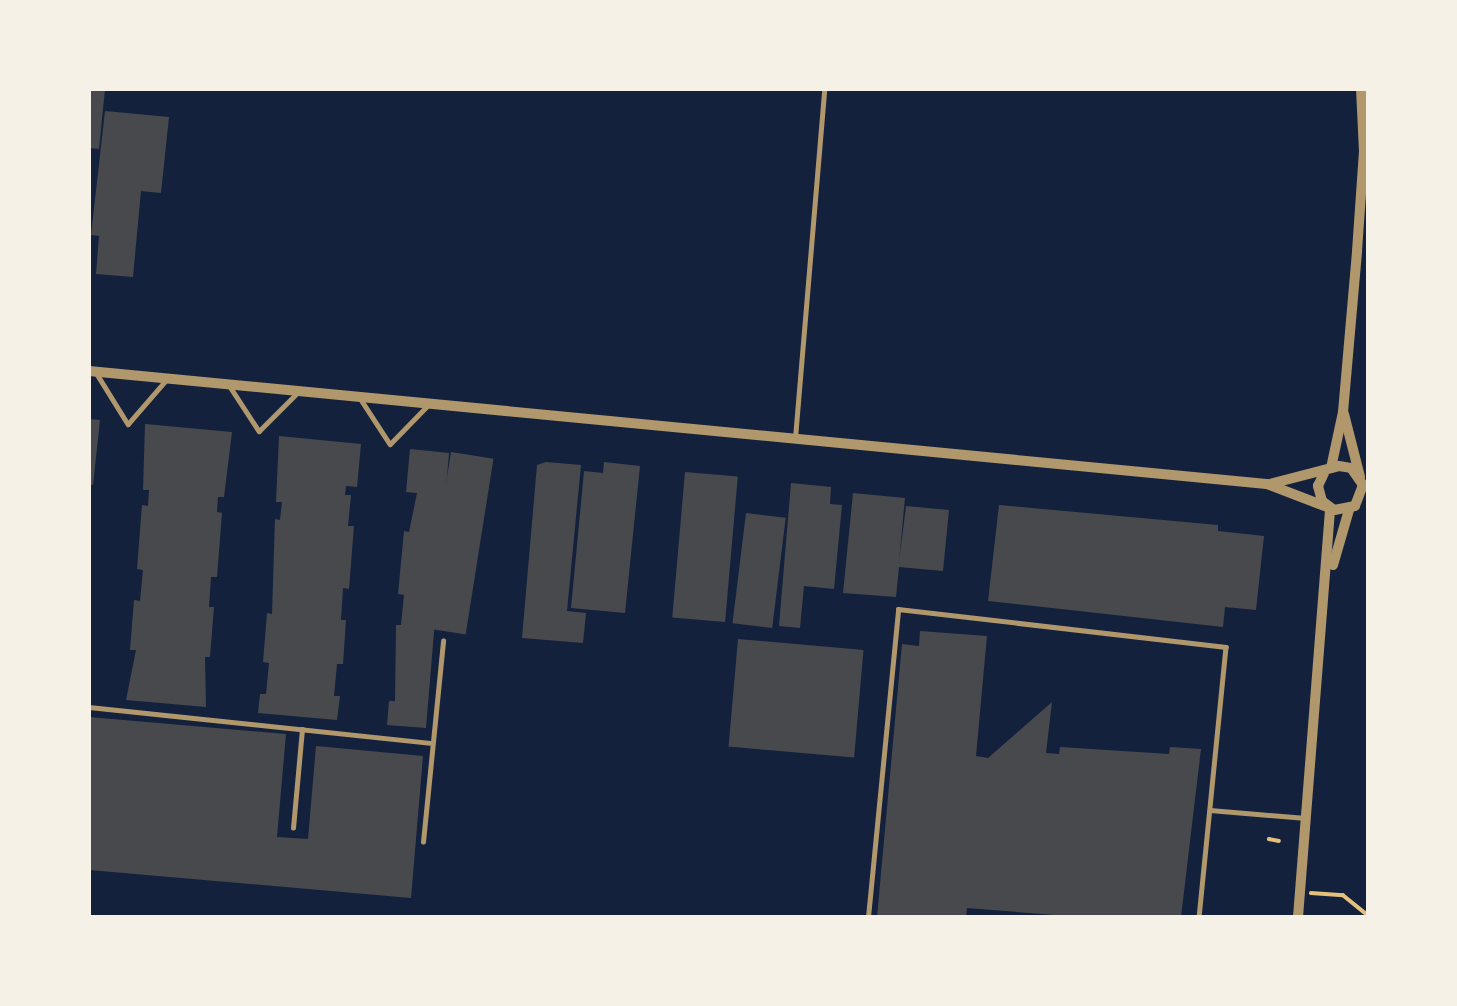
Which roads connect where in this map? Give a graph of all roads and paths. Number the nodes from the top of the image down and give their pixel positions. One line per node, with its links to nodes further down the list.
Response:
1 (824, 89): 13 (lane)
2 (1362, 89): 4 (street)
3 (1368, 137): 4 (street)
4 (1364, 152): 5 (street)
5 (1363, 252): 12 (street)
6 (92, 371): 7 (street); 7 (lane)
7 (167, 378): 8 (street)
8 (229, 384): 9 (street); 9 (lane)
9 (298, 391): 10 (street)
10 (359, 397): 11 (street); 11 (lane)
11 (429, 404): 13 (street)
12 (1343, 412): 14 (street); 15 (street)
13 (795, 439): 16 (street)
14 (1328, 471): 15 (street); 16 (street); 17 (street)
15 (1360, 477): 18 (street)
16 (1268, 484): 17 (street)
17 (1329, 508): 18 (street); 19 (street)
18 (1349, 510): 19 (street)
19 (1328, 581): 25 (street)
20 (443, 641): 23 (lane)
21 (89, 707): 22 (lane)
22 (302, 729): 23 (lane); 26 (lane)
23 (432, 743): 29 (lane)
24 (1210, 810): 25 (lane); 32 (lane); 33 (lane)
25 (1306, 818): 30 (street)
26 (293, 828)
27 (1269, 839): 28 (path)
28 (1279, 841)
29 (423, 842)
30 (1300, 892): 31 (path); 34 (street)
31 (1368, 915)
32 (868, 917)
33 (1199, 917)
34 (1298, 917)

